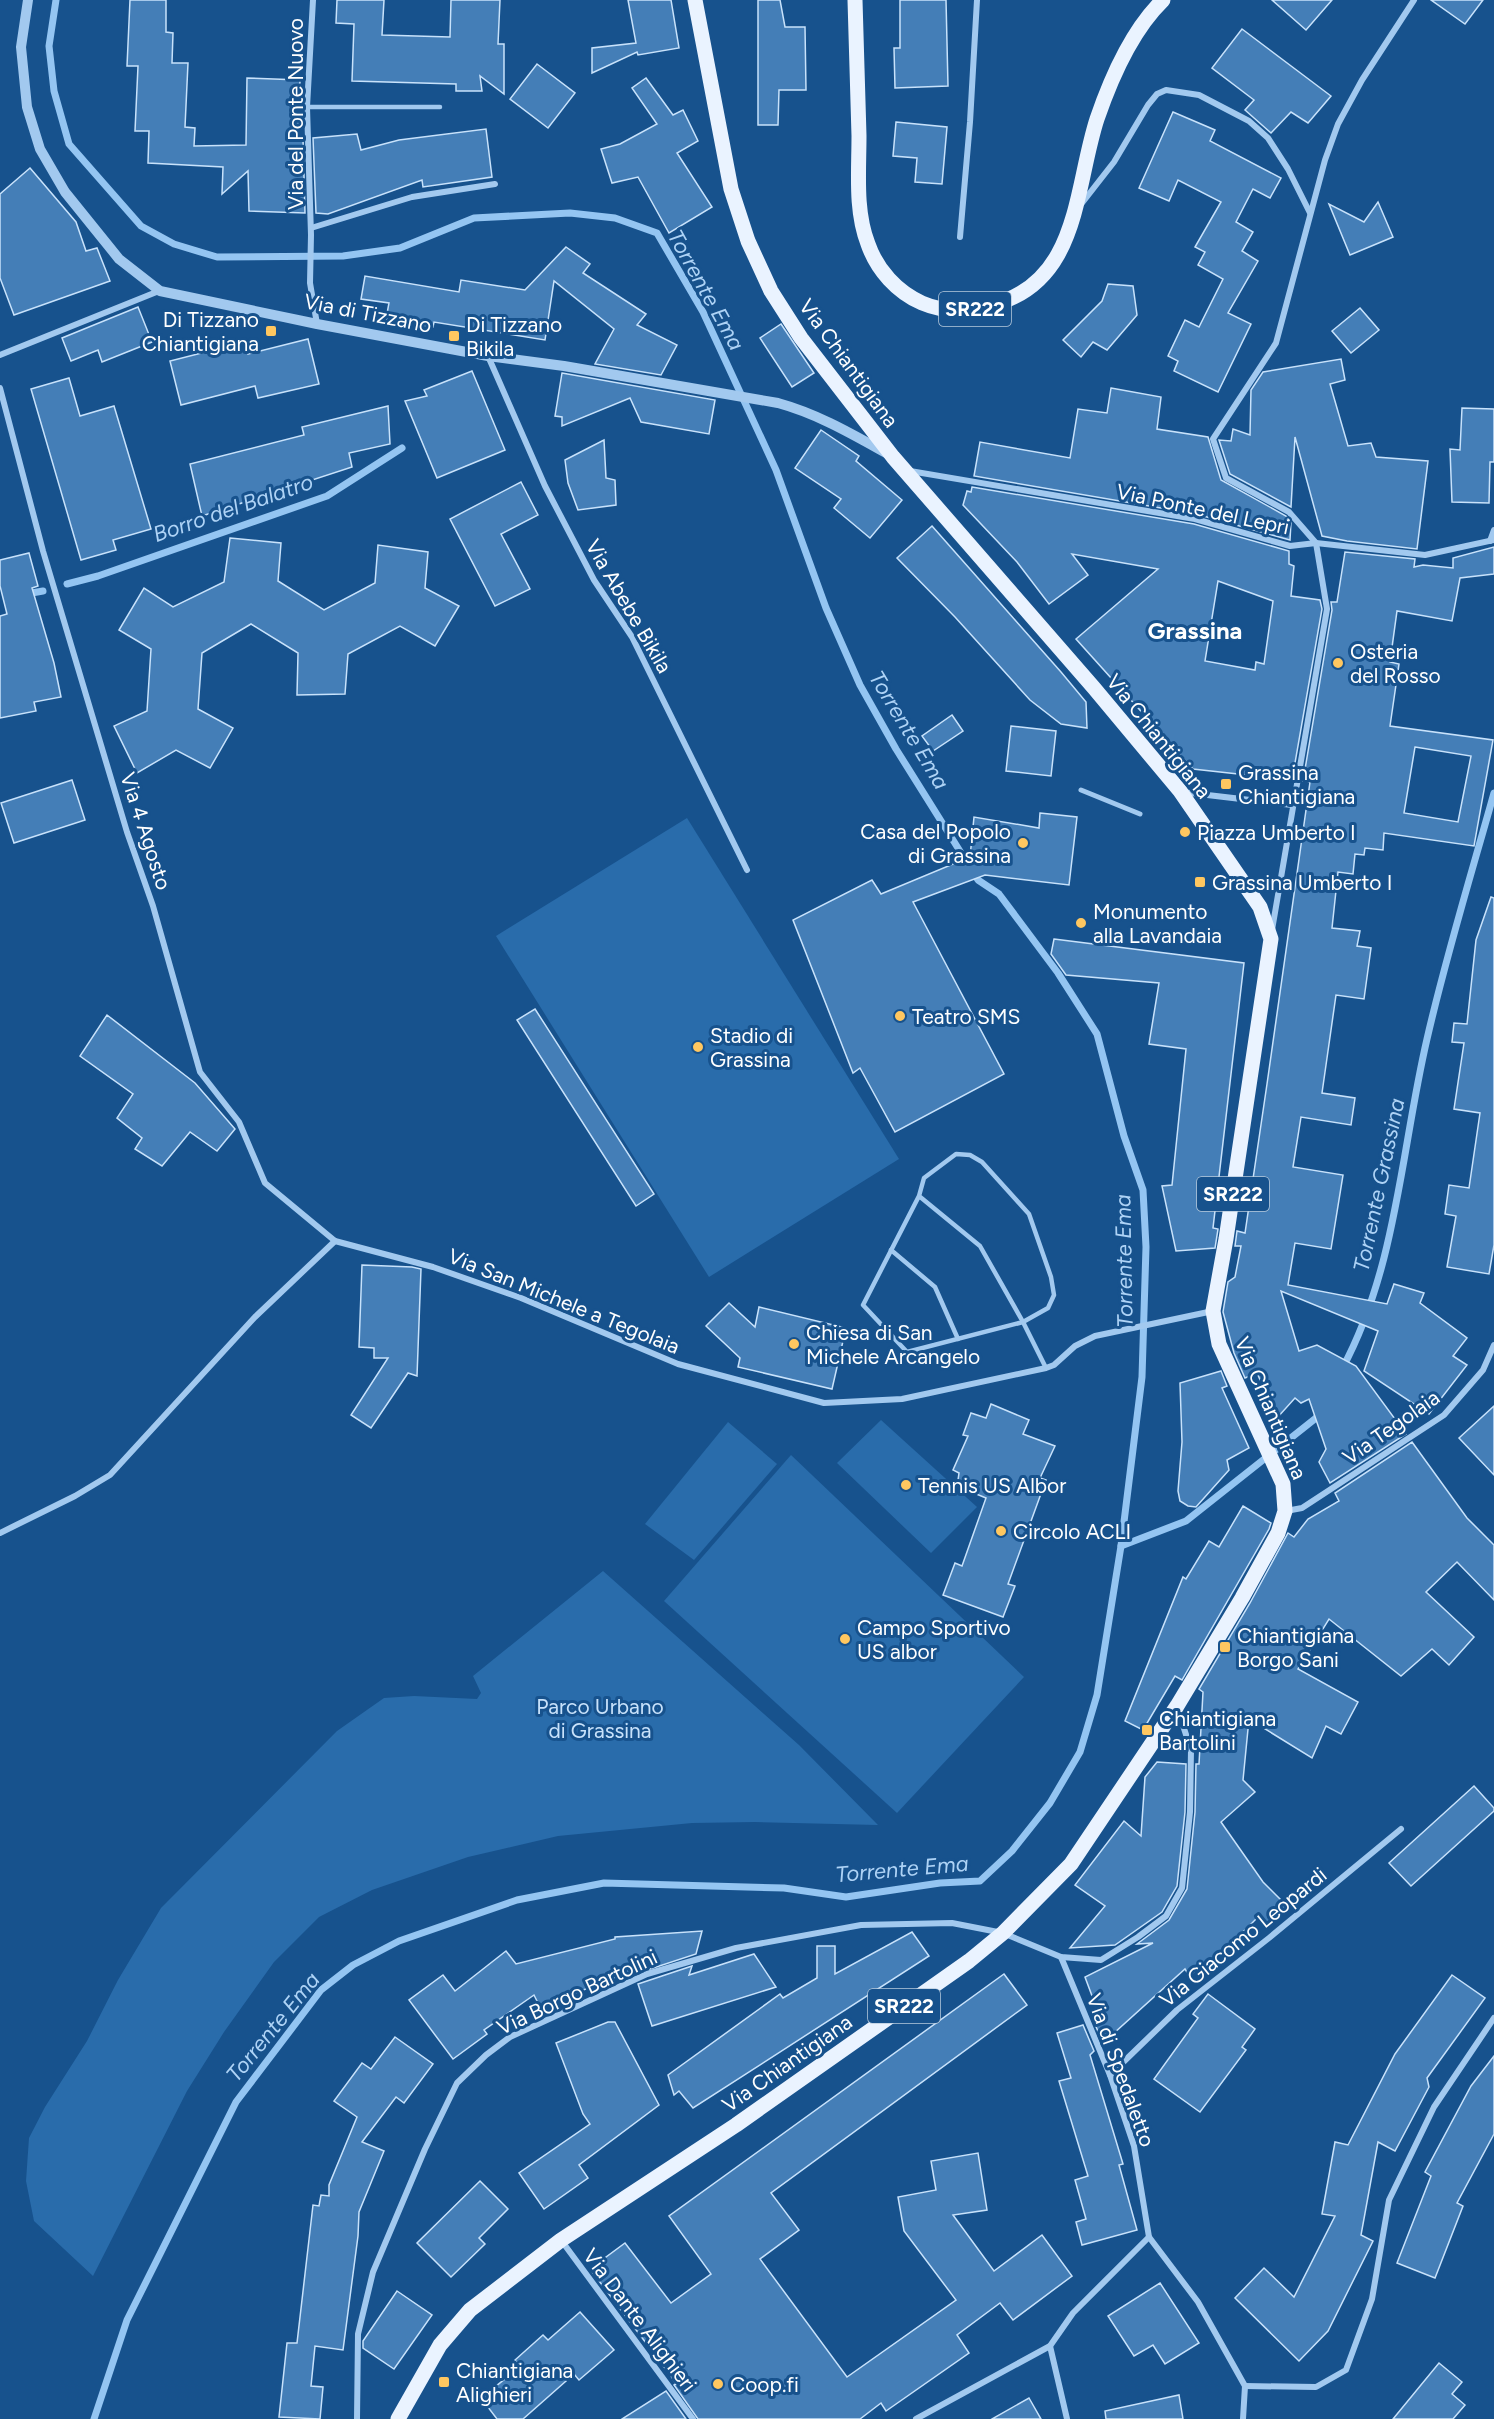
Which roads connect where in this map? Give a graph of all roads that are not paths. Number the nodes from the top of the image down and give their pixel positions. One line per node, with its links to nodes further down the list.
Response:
1 (28, 0): 15 (street, Via di Tizzano)
2 (313, 0): 8 (street, Via del Ponte Nuovo)
3 (695, 0): 20 (main road, Via Chiantigiana / SR222)
4 (855, 0): 11 (main road, SR222)
5 (977, 0): 14 (street)
6 (1162, 0): 11 (main road, SR222)
7 (1414, 0): 12 (street)
8 (307, 107): 9 (lane); 13 (street, Via del Ponte Nuovo)
9 (440, 107)
10 (495, 184): 13 (street, Via del Ponte Nuovo)
11 (1076, 210): 12 (street)
12 (1310, 214): 24 (street)
13 (311, 232): 16 (street, Via del Ponte Nuovo)
14 (960, 237)
15 (160, 291): 16 (street, Via di Tizzano); 17 (street)
16 (317, 324): 18 (street, Via di Tizzano)
17 (0, 355)
18 (488, 356): 20 (street, Via di Tizzano); 29 (street, Via Abebe Bikila)
19 (0, 388): 32 (street, Via 4 Agosto)
20 (893, 457): 21 (main road, Via Chiantigiana / SR222)
21 (906, 471): 24 (street, Via Ponte del Lepri); 26 (main road, Via Chiantigiana / SR222)
22 (1494, 530): 23 (street)
23 (1492, 541): 24 (street, Via Ponte del Lepri)
24 (1316, 543): 27 (street)
25 (1081, 790): 28 (street)
26 (1180, 791): 27 (street); 30 (main road, Via Chiantigiana / SR222)
27 (1292, 805): 30 (street)
28 (1140, 814)
29 (747, 870)
30 (1271, 939): 34 (main road, Via Chiantigiana / SR222)
31 (919, 1196): 33 (lane); 35 (lane); 35 (lane)
32 (335, 1241): 38 (street, Via San Michele a Tegolaia); 40 (street)
33 (891, 1250): 36 (lane); 36 (lane)
34 (1214, 1311): 38 (street, Via San Michele a Tegolaia); 39 (main road, Via Chiantigiana / SR222)
35 (1023, 1322): 36 (lane); 38 (lane)
36 (958, 1339)
37 (1494, 1345): 39 (street, Via Tegolaia)
38 (1046, 1368)
39 (1286, 1511): 41 (main road, Via Chiantigiana / SR222)
40 (0, 1533)
41 (1178, 1706): 43 (main road, Via Chiantigiana / SR222); 44 (street, Via Borgo Bartolini)
42 (1401, 1829): 46 (street, Via Giacomo Leopardi)
43 (1003, 1934): 44 (street, Via Borgo Bartolini); 48 (main road, Via Chiantigiana / SR222); 51 (street, Via Borgo Bartolini)
44 (1061, 1957): 46 (street, Via di Spedaletto)
45 (1494, 2018): 50 (street)
46 (1110, 2075): 47 (street, Via di Spedaletto)
47 (1149, 2237): 49 (street); 50 (street, Via di Spedaletto)
48 (561, 2240): 52 (main road, Via Chiantigiana / SR222); 53 (street, Via Dante Alighieri)
49 (1050, 2346): 54 (street); 55 (street)
50 (1245, 2386): 56 (street)
51 (357, 2419)
52 (398, 2419)
53 (693, 2419)
54 (916, 2419)
55 (1067, 2419)
56 (1243, 2419)

